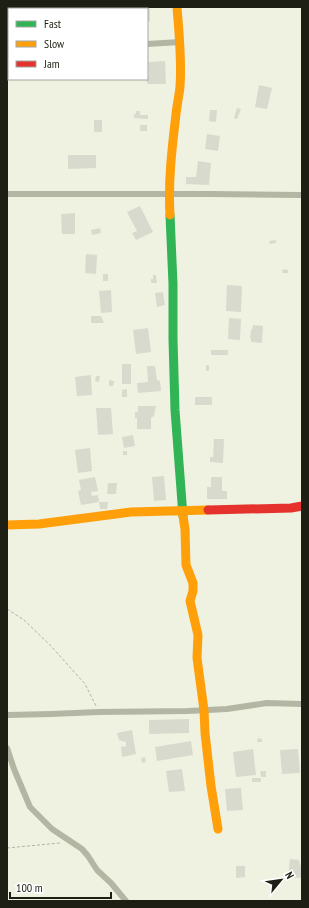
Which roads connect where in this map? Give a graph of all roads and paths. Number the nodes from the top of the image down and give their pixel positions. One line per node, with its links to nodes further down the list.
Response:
1 (177, 7): 2 (street)
2 (180, 42): 3 (street); 5 (street)
3 (148, 44)
4 (7, 194): 5 (street)
5 (169, 194): 6 (street); 8 (street)
6 (302, 195)
7 (302, 506): 8 (street)
8 (182, 511): 9 (street); 12 (street)
9 (7, 525)
10 (7, 609): 13 (path)
11 (302, 704): 12 (street)
12 (204, 710): 13 (street); 16 (street)
13 (99, 712): 14 (street)
14 (7, 715)
15 (7, 748): 17 (street)
16 (218, 829)
17 (70, 841): 18 (path); 19 (street)
18 (7, 848)
19 (126, 901)

